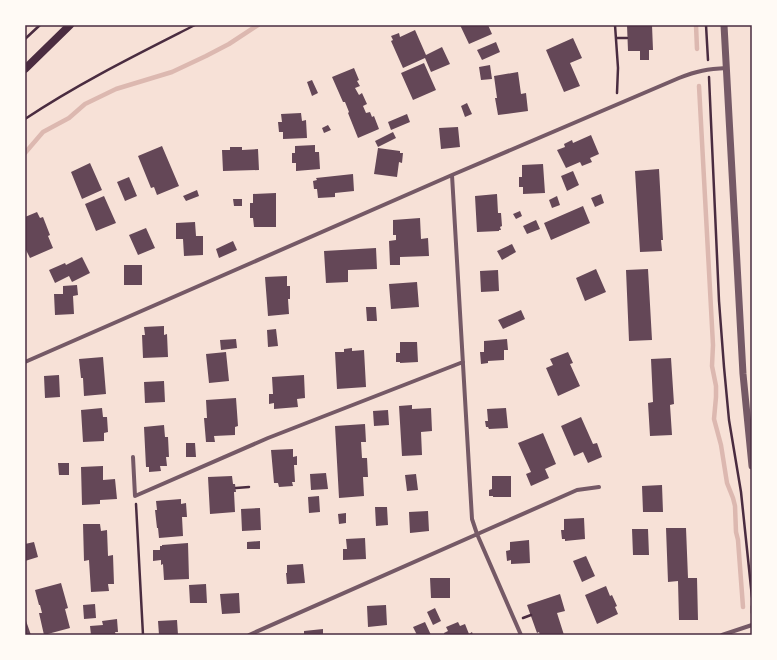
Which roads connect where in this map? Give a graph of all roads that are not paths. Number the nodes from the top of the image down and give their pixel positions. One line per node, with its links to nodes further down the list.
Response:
1 (70, 25): 4 (main road)
2 (724, 25): 3 (street)
3 (727, 68): 5 (street); 8 (street)
4 (25, 69)
5 (452, 175): 6 (street); 7 (street)
6 (25, 362)
7 (464, 362): 9 (street); 12 (street)
8 (751, 440): 10 (street)
9 (133, 457)
10 (752, 466)
11 (599, 487): 12 (street)
12 (477, 534): 14 (street); 15 (street)
13 (752, 625): 16 (street)
14 (249, 635)
15 (521, 635)
16 (722, 635)

